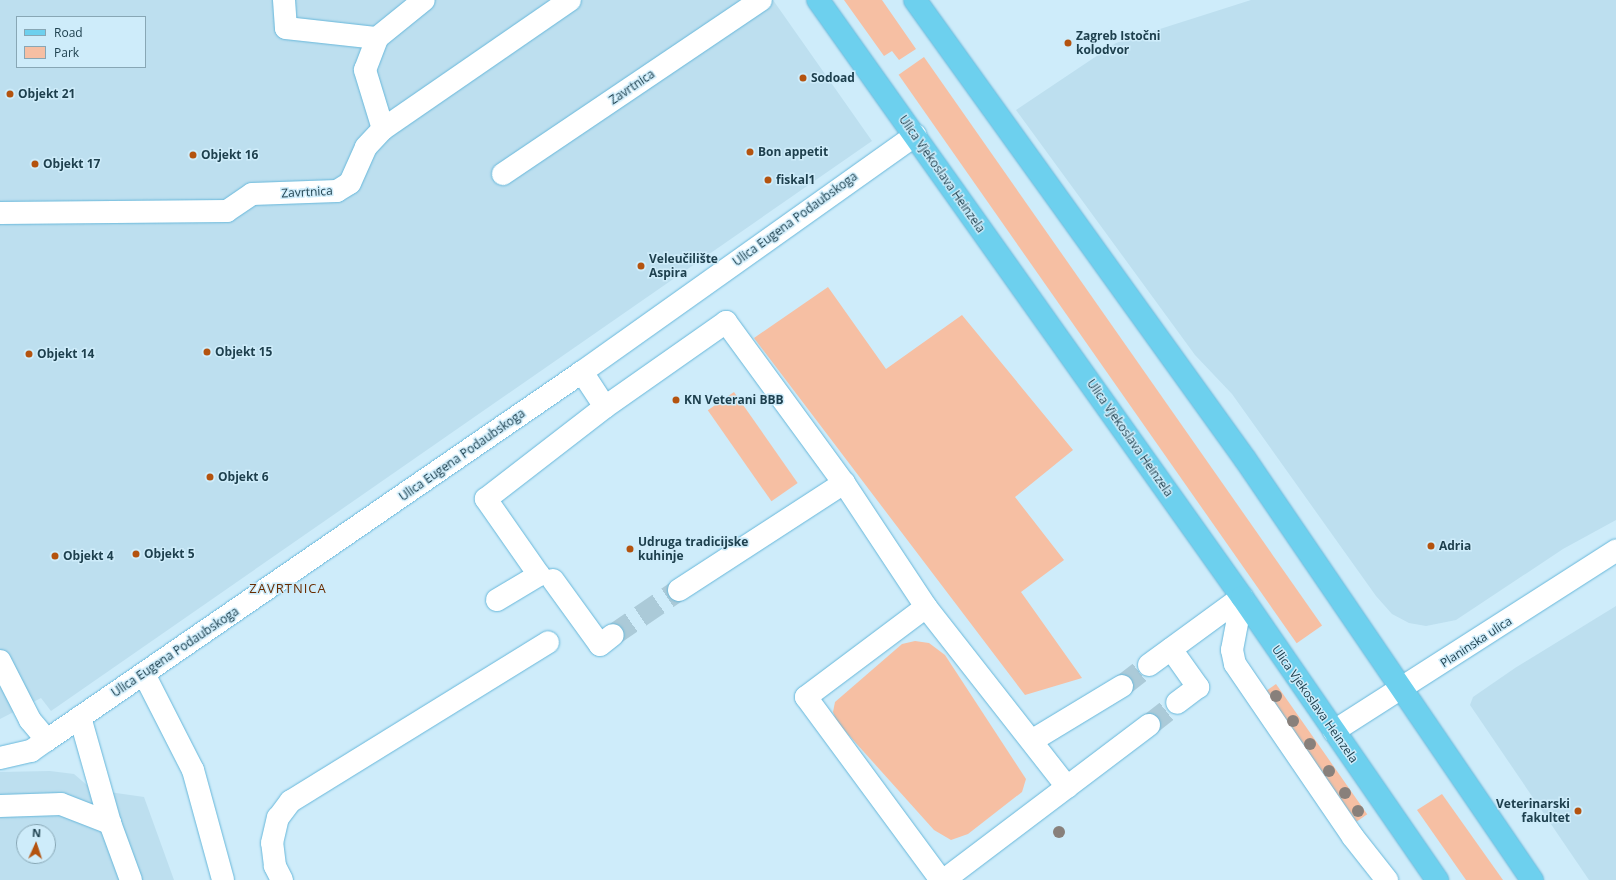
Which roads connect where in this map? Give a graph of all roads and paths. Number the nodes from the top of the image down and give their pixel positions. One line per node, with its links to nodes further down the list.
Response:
1 (284, 0): 7 (street)
2 (424, 0): 7 (street)
3 (570, 0): 8 (street, Zavrtnica)
4 (761, 0): 10 (street, Zavrtnica)
5 (818, 0): 9 (main road, Ulica Vjekoslava Heinzela)
6 (915, 0): 28 (main road)
7 (377, 38): 8 (street)
8 (383, 130): 11 (street, Zavrtnica)
9 (915, 135): 12 (street, Ulica Eugena Podaubskoga); 18 (main road, Ulica Vjekoslava Heinzela)
10 (503, 174)
11 (0, 213)
12 (582, 372): 13 (street); 26 (street, Ulica Eugena Podaubskoga)
13 (605, 407): 14 (street); 19 (street)
14 (844, 483): 17 (street); 20 (street)
15 (1616, 551): 28 (street, Planinska ulica)
16 (553, 580): 21 (street)
17 (679, 590)
18 (1242, 597): 23 (street); 33 (main road, Ulica Vjekoslava Heinzela); 45 (street)
19 (497, 600)
20 (926, 607): 35 (street); 43 (street)
21 (613, 635)
22 (548, 642): 42 (street)
23 (1171, 649): 25 (street); 30 (street)
24 (0, 661): 29 (street)
25 (1149, 665)
26 (144, 674): 31 (street, Ulica Eugena Podaubskoga); 41 (street)
27 (1122, 686): 35 (street)
28 (1402, 689): 33 (street, Planinska ulica); 47 (main road)
29 (9, 696): 34 (street)
30 (1177, 703)
31 (80, 717): 34 (street, Ulica Eugena Podaubskoga); 39 (street)
32 (1149, 725): 37 (street)
33 (1334, 731): 46 (main road, Ulica Vjekoslava Heinzela)
34 (47, 740): 36 (street, Ulica Eugena Podaubskoga)
35 (1033, 740): 37 (street)
36 (0, 758)
37 (1067, 787): 44 (street)
38 (0, 806): 39 (street)
39 (110, 823): 40 (street)
40 (131, 880)
41 (223, 880)
42 (282, 880)
43 (941, 880)
44 (944, 880)
45 (1387, 880)
46 (1437, 880)
47 (1532, 880)

